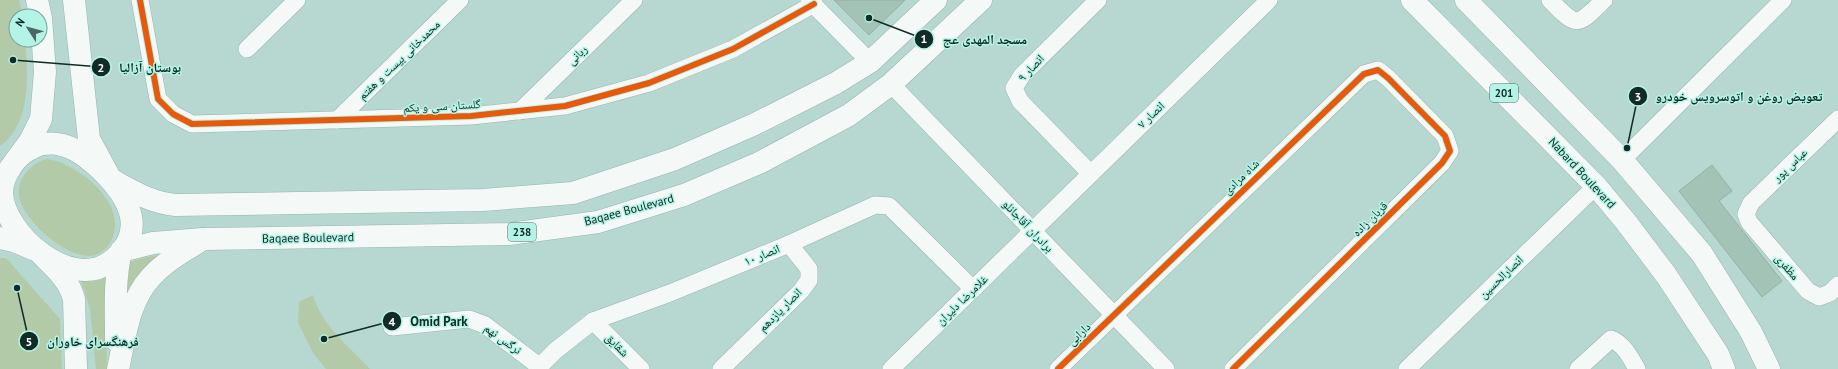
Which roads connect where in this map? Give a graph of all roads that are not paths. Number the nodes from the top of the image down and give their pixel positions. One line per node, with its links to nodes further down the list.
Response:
1 (38, 0): 25 (main road)
2 (74, 0): 27 (main road)
3 (140, 0): 23 (street, گلستان سی و یکم)
4 (297, 0): 17 (street)
5 (460, 0): 23 (street, محمدخانی بیست و هفتم)
6 (634, 0): 21 (street, ربانی)
7 (936, 0): 18 (main road)
8 (981, 0): 20 (main road, Baqaee Boulevard / 238)
9 (1098, 0): 26 (street, انصار ۹)
10 (1270, 0): 26 (street, انصار ۷)
11 (1412, 0): 28 (main road, Nabard Boulevard / 201)
12 (1466, 0): 24 (main road)
13 (1550, 0): 14 (street)
14 (1604, 0)
15 (1783, 0): 24 (street)
16 (812, 2): 18 (street); 21 (street, گلستان سی و یکم)
17 (247, 49)
18 (870, 62): 20 (main road); 27 (main road)
19 (1388, 78): 38 (street, شاه مرادی); 49 (street, قربان زاده)
20 (891, 84): 30 (street, برادران آقاجانلو); 32 (main road, Baqaee Boulevard / 238)
21 (520, 111): 23 (street, گلستان سی و یکم)
22 (1838, 119): 29 (street, عباس پور)
23 (337, 120)
24 (1622, 160): 54 (main road)
25 (8, 163): 27 (main road); 34 (main road)
26 (1091, 174): 30 (street, انصار ۷)
27 (112, 180): 35 (main road)
28 (1596, 186): 50 (street, انصارالحسین); 53 (main road, Nabard Boulevard / 201)
29 (1746, 214): 36 (street, مظفری)
30 (1033, 231): 37 (street, غلامرضا دلیران); 38 (street, برادران آقاجانلو)
31 (0, 238): 34 (main road)
32 (203, 239): 35 (main road, Baqaee Boulevard / 238); 43 (main road)
33 (789, 244): 37 (street, انصار ۱۰); 39 (street, انصار ۱۰); 45 (street, انصار یازدهم)
34 (39, 251): 35 (main road); 42 (main road)
35 (121, 251): 43 (main road)
36 (1838, 285)
37 (973, 289): 46 (street, غلامرضا دلیران)
38 (1114, 315): 47 (street, دارابی); 48 (street, برادران آقاجانلو)
39 (593, 321): 41 (street, انصار ۱۰); 44 (street, شقایق)
40 (392, 327): 41 (street, نرگس نهم)
41 (538, 368)
42 (76, 369)
43 (118, 369)
44 (641, 369)
45 (721, 369)
46 (891, 369)
47 (1058, 369)
48 (1166, 369)
49 (1233, 369)
50 (1407, 369)
51 (1578, 369): 52 (street)
52 (1637, 369)
53 (1724, 369)
54 (1769, 369)

